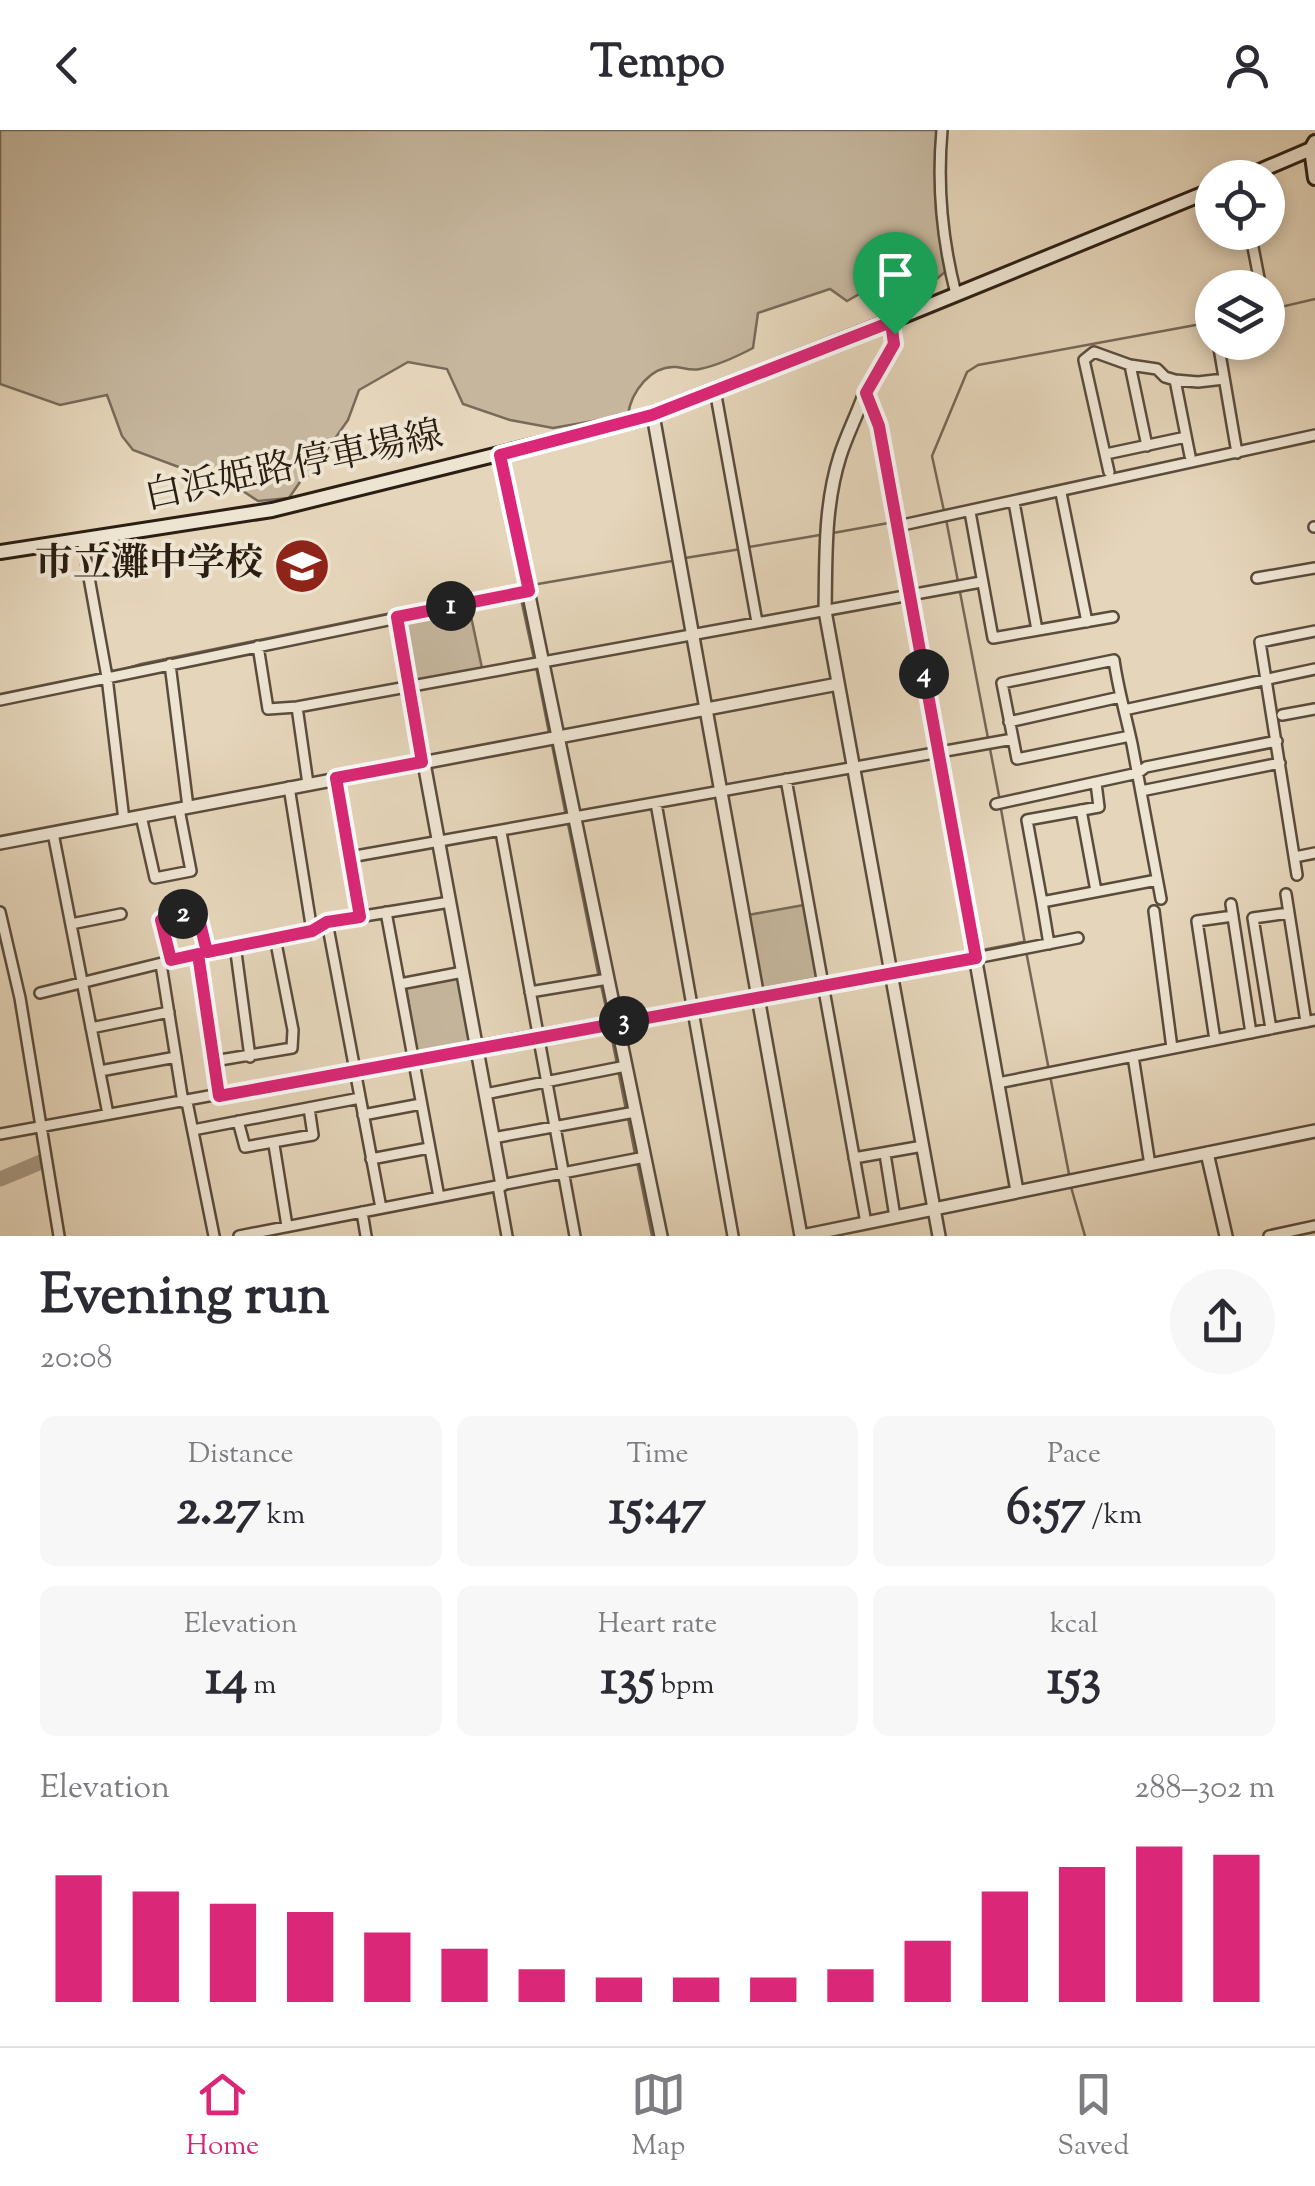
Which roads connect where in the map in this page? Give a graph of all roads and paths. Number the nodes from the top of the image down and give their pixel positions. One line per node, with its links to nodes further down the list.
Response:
1 (942, 130): 6 (street)
2 (1314, 147): 3 (main road); 4 (main road)
3 (1284, 160)
4 (1315, 178)
5 (1195, 197): 6 (main road, 白浜姫路停車場線)
6 (956, 294): 7 (main road, 白浜姫路停車場線)
7 (891, 322): 12 (main road, 白浜姫路停車場線); 13 (street)
8 (1221, 360): 10 (street)
9 (1130, 365): 11 (street); 17 (street); 19 (street)
10 (1224, 379): 11 (street); 18 (street)
11 (1176, 380): 16 (street)
12 (715, 390): 14 (main road, 白浜姫路停車場線); 37 (street)
13 (866, 393): 26 (street); 34 (street)
14 (652, 415): 20 (main road, 白浜姫路停車場線); 41 (street)
15 (1315, 435): 18 (street)
16 (1186, 437): 17 (street); 21 (street)
17 (1147, 446): 19 (street)
18 (1237, 453): 23 (street)
19 (1106, 454): 22 (street)
20 (500, 455): 27 (main road, 白浜姫路停車場線); 32 (street)
21 (1190, 456)
22 (1109, 472)
23 (1061, 493): 24 (street); 38 (street)
24 (1014, 502): 25 (street); 39 (street)
25 (970, 512): 26 (street); 31 (street)
26 (898, 526): 33 (street)
27 (82, 538): 28 (main road, 白浜姫路停車場線); 46 (street)
28 (0, 552)
29 (1315, 568): 30 (street)
30 (1257, 578)
31 (981, 582): 33 (street); 39 (street)
32 (524, 589): 36 (street); 43 (street)
33 (910, 596): 34 (street); 62 (street)
34 (825, 611): 37 (street); 48 (street)
35 (1113, 616): 38 (street)
36 (397, 617): 42 (street); 49 (street)
37 (757, 622): 41 (street)
38 (1087, 622): 39 (street)
39 (1037, 630)
40 (1315, 631): 47 (street)
41 (691, 634): 43 (street); 55 (street)
42 (258, 646): 44 (street); 52 (street)
43 (538, 662): 49 (street); 59 (street)
44 (170, 664): 46 (street); 76 (street)
45 (1315, 668): 47 (street)
46 (106, 674): 51 (street); 80 (street)
47 (1266, 678): 54 (street); 61 (street)
48 (838, 684): 55 (street); 65 (street)
49 (410, 686): 52 (street); 63 (street)
50 (1120, 697): 54 (street); 57 (street); 57 (street)
51 (0, 700)
52 (297, 707): 70 (street)
53 (1315, 709): 56 (street)
54 (1124, 710): 58 (street)
55 (705, 711): 59 (street); 72 (street)
56 (1282, 715)
57 (1010, 722): 60 (street)
58 (1130, 736): 60 (street); 66 (street)
59 (559, 737): 63 (street); 79 (street)
60 (1013, 739): 62 (street)
61 (1277, 740): 64 (street); 66 (street)
62 (938, 752): 65 (street); 111 (street)
63 (422, 762): 67 (street); 84 (street)
64 (1280, 763): 73 (street); 87 (street)
65 (854, 766): 68 (street); 114 (street)
66 (1138, 773): 69 (street); 73 (street)
67 (336, 778): 70 (street); 86 (street)
68 (786, 779): 72 (street); 118 (street)
69 (1096, 782): 75 (street); 77 (street)
70 (308, 784): 71 (street)
71 (289, 787): 76 (street); 105 (street)
72 (720, 790): 74 (street); 121 (street)
73 (1141, 791): 89 (street)
74 (656, 804): 79 (street); 122 (street)
75 (996, 804)
76 (184, 808): 78 (street); 78 (street)
77 (1081, 810): 90 (street); 94 (street)
78 (141, 816): 80 (street)
79 (576, 817): 81 (street); 115 (street)
80 (124, 820): 82 (street)
81 (500, 832): 84 (street); 119 (street)
82 (53, 833): 83 (street); 104 (street)
83 (0, 843)
84 (438, 844): 86 (street); 93 (street)
85 (1315, 853): 87 (street)
86 (350, 857): 102 (street)
87 (1295, 857): 88 (street)
88 (1297, 875)
89 (1157, 880): 90 (street); 92 (street)
90 (1096, 891): 94 (street)
91 (1286, 894): 99 (street)
92 (1160, 898)
93 (450, 902): 98 (street); 113 (street)
94 (1042, 902): 108 (street)
95 (1231, 904): 101 (street)
96 (1154, 911): 132 (street)
97 (0, 912): 153 (street)
98 (386, 912): 102 (street); 117 (street)
99 (1289, 912): 124 (street); 127 (street)
100 (122, 914): 104 (street)
101 (1233, 916): 128 (street); 130 (street)
102 (360, 917): 103 (street)
103 (327, 922): 105 (street); 139 (street)
104 (71, 924): 116 (street)
105 (312, 931): 106 (street)
106 (275, 938): 109 (street); 133 (street)
107 (1078, 938): 108 (street)
108 (1050, 944): 111 (street)
109 (235, 945): 110 (street); 133 (street)
110 (202, 953): 112 (street); 112 (street); 137 (street)
111 (976, 958): 114 (street); 142 (street)
112 (166, 962): 116 (street); 123 (street)
113 (463, 972): 117 (street); 131 (street)
114 (892, 972): 118 (street); 160 (street)
115 (601, 980): 119 (street); 125 (street)
116 (83, 983): 120 (street); 126 (street)
117 (400, 984): 136 (street)
118 (822, 984): 121 (street); 165 (street)
119 (530, 992): 129 (street)
120 (40, 993)
121 (757, 996): 122 (street); 187 (street)
122 (691, 1003): 125 (street); 186 (street)
123 (168, 1012): 126 (street); 135 (street)
124 (1310, 1021): 127 (street)
125 (617, 1022): 129 (street); 138 (street)
126 (92, 1028): 140 (street)
127 (1272, 1028): 128 (street)
128 (1251, 1033): 130 (street)
129 (540, 1036): 131 (street); 141 (street)
130 (1214, 1040): 132 (street)
131 (477, 1047): 136 (street); 143 (street)
132 (1172, 1048): 134 (street)
133 (250, 1056): 137 (street)
134 (1133, 1056): 142 (street); 167 (street)
135 (176, 1058): 140 (street); 146 (street)
136 (414, 1058): 139 (street); 147 (street)
137 (214, 1061): 144 (street)
138 (626, 1066): 141 (street); 149 (street)
139 (355, 1069): 144 (street); 145 (street)
140 (100, 1071): 150 (street)
141 (547, 1082): 143 (street); 154 (street)
142 (998, 1083): 170 (street)
143 (486, 1094): 158 (street)
144 (219, 1096): 146 (street)
145 (360, 1098): 148 (street); 151 (street)
146 (185, 1102): 150 (street); 155 (street)
147 (421, 1104): 151 (street); 161 (street)
148 (310, 1108): 152 (street); 159 (street)
149 (635, 1112): 154 (street); 164 (street)
150 (108, 1114): 153 (street)
151 (363, 1114): 166 (street)
152 (238, 1122): 155 (street); 159 (street)
153 (41, 1126): 157 (street); 179 (street)
154 (555, 1127): 158 (street); 168 (street)
155 (193, 1130): 180 (street)
156 (1315, 1131): 162 (street)
157 (0, 1134)
158 (493, 1138): 169 (street)
159 (274, 1144): 178 (street)
160 (923, 1146): 163 (street); 173 (street)
161 (429, 1148): 166 (street); 171 (street)
162 (1208, 1153): 167 (street); 189 (street)
163 (885, 1154): 165 (street); 175 (street)
164 (638, 1158): 168 (street); 185 (street)
165 (854, 1158): 176 (street)
166 (372, 1159): 172 (street)
167 (1150, 1165): 170 (street)
168 (563, 1173): 169 (street); 184 (street)
169 (500, 1185): 171 (street); 183 (street)
170 (1017, 1192): 173 (street)
171 (440, 1197): 172 (street)
172 (381, 1208): 174 (street)
173 (934, 1209): 175 (street); 188 (street)
174 (362, 1212): 178 (street); 182 (street)
175 (896, 1217): 176 (street)
176 (866, 1223): 187 (street)
177 (1315, 1226): 190 (street)
178 (290, 1230): 181 (street)
179 (58, 1236)
180 (214, 1236)
181 (242, 1236)
182 (366, 1236)
183 (507, 1236)
184 (575, 1236)
185 (661, 1236)
186 (733, 1236)
187 (802, 1236)
188 (939, 1236)
189 (1226, 1236)
190 (1270, 1236)

